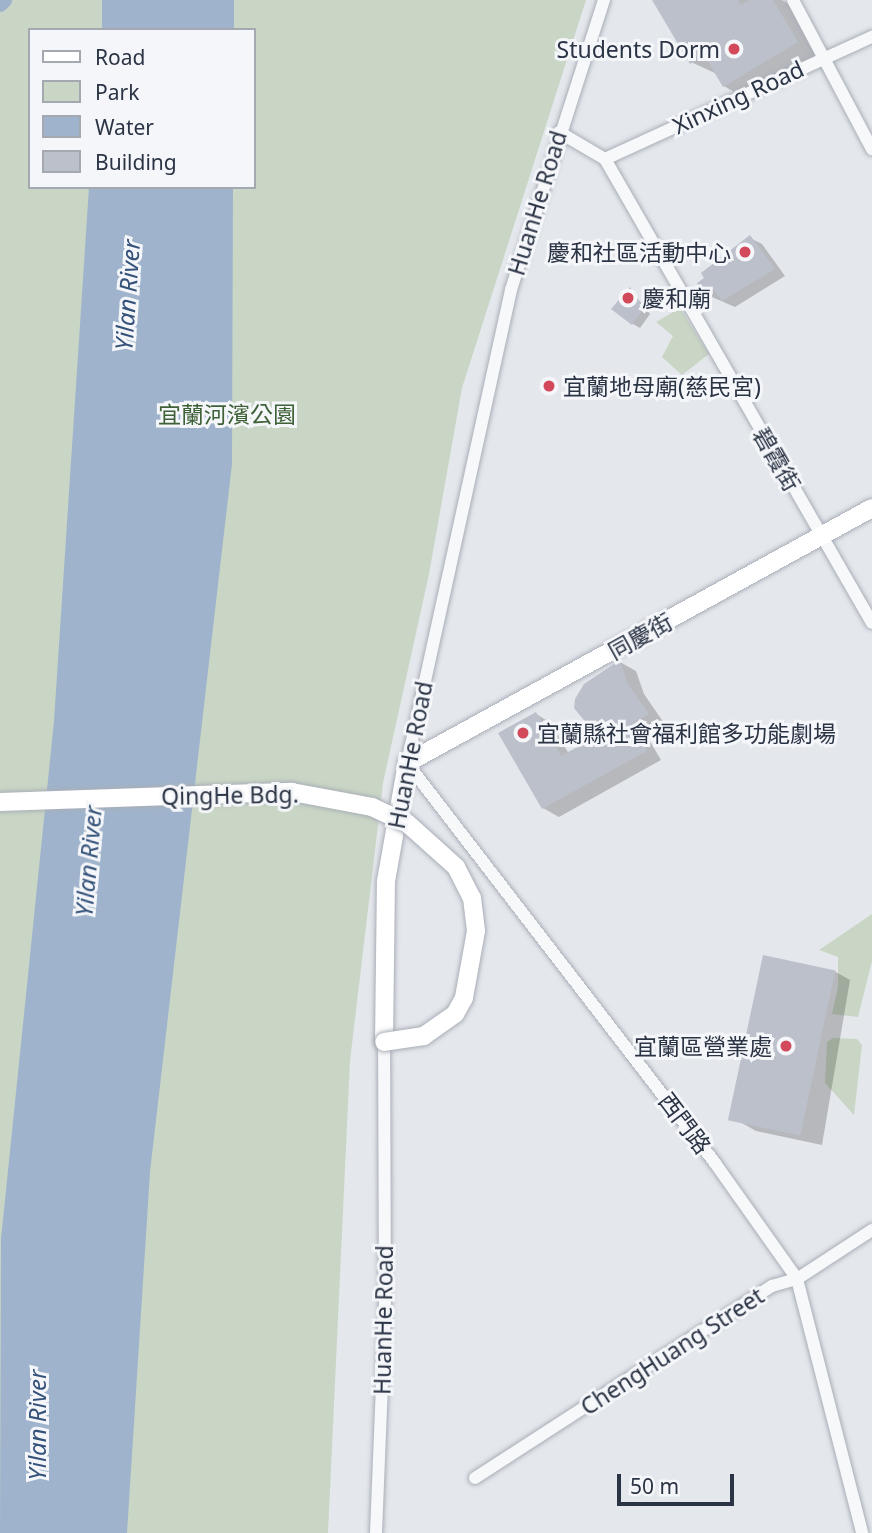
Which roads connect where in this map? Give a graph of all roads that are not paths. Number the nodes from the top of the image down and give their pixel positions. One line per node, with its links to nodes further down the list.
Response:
1 (604, 0): 5 (street, HuanHe Road)
2 (793, 0): 4 (street)
3 (872, 37): 4 (street, Xinxing Road)
4 (824, 57): 6 (street); 7 (street, Xinxing Road)
5 (559, 132): 7 (street, 碧霞街); 11 (street, HuanHe Road)
6 (872, 149)
7 (605, 159): 9 (street, 碧霞街)
8 (872, 508): 9 (street, 同慶街)
9 (821, 537): 10 (street, 碧霞街); 11 (street, 同慶街)
10 (872, 623)
11 (407, 763): 13 (street, HuanHe Road); 15 (street, 西門路)
12 (0, 802): 13 (street, QingHe Bdg., bridge)
13 (384, 1042): 17 (street, HuanHe Road)
14 (872, 1230): 15 (street, ChengHuang Street)
15 (797, 1279): 16 (street, ChengHuang Street); 18 (street, 西門路)
16 (474, 1478)
17 (376, 1533)
18 (862, 1533)

